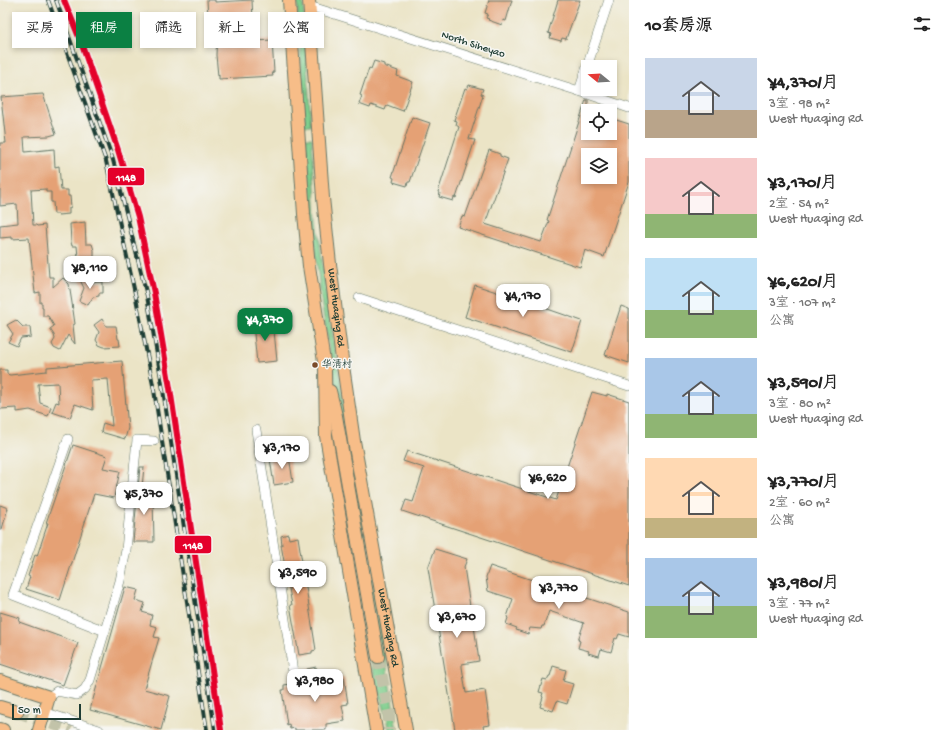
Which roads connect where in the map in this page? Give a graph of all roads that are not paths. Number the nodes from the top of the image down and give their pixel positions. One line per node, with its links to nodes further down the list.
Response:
1 (289, 0): 7 (main road, West Huaqing Rd)
2 (609, 0): 4 (street)
3 (309, 3): 4 (street, North Siheyao); 26 (main road, West Huaqing Rd)
4 (579, 91): 5 (street, North Siheyao)
5 (629, 108)
6 (359, 298): 8 (street)
7 (325, 368): 13 (main road); 25 (main road, West Huaqing Rd)
8 (629, 386)
9 (256, 430): 14 (street)
10 (68, 439): 12 (street)
11 (154, 441): 12 (street)
12 (105, 631): 16 (street)
13 (378, 657)
14 (293, 672)
15 (0, 681): 16 (main road)
16 (49, 697): 19 (main road)
17 (0, 706): 18 (main road)
18 (17, 712)
19 (44, 712): 20 (street); 23 (main road)
20 (70, 726): 24 (street)
21 (0, 729): 22 (main road)
22 (3, 730)
23 (39, 730)
24 (99, 730)
25 (376, 730)
26 (406, 730)

